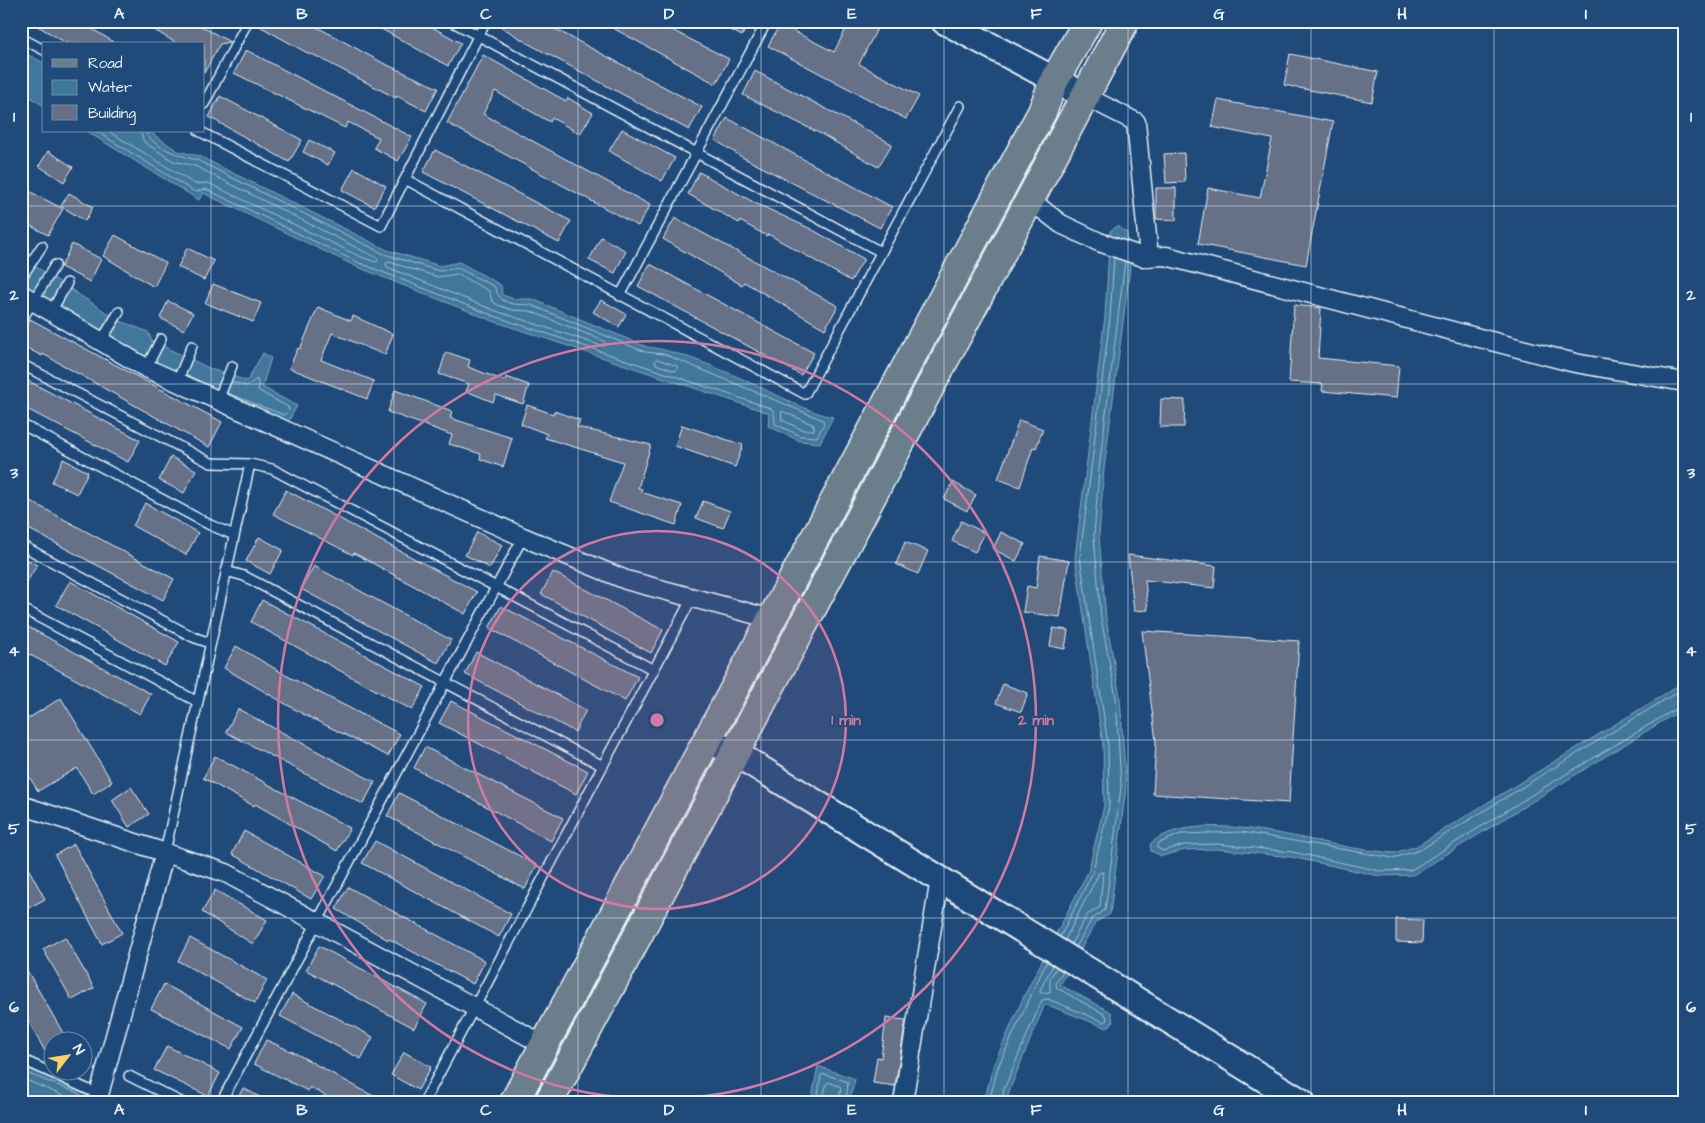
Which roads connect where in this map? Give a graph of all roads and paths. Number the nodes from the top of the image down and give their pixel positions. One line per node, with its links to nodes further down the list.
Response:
1 (248, 21): 13 (lane)
2 (451, 21): 8 (lane)
3 (486, 21): 8 (lane)
4 (767, 21): 16 (lane)
5 (944, 21): 11 (street)
6 (1088, 21): 11 (main road)
7 (1125, 21): 12 (main road)
8 (479, 36): 16 (lane); 17 (lane)
9 (21, 38): 10 (lane)
10 (42, 49)
11 (1054, 81): 12 (street); 48 (main road)
12 (1085, 96): 18 (main road); 21 (street)
13 (205, 102)
14 (960, 106): 20 (lane)
15 (201, 132): 17 (lane)
16 (697, 152): 20 (lane); 25 (lane)
17 (405, 179): 25 (lane)
18 (1030, 200): 21 (street); 54 (main road)
19 (42, 246): 23 (lane)
20 (882, 252): 25 (lane)
21 (1149, 257): 37 (street)
22 (55, 265): 26 (lane)
23 (21, 278)
24 (67, 283): 27 (lane)
25 (620, 296)
26 (27, 297): 27 (street); 29 (lane)
27 (51, 312): 31 (street)
28 (119, 312): 31 (lane)
29 (21, 321)
30 (161, 339): 35 (lane)
31 (101, 341): 35 (street)
32 (192, 346): 36 (lane)
33 (21, 364): 40 (lane)
34 (232, 366): 38 (lane)
35 (146, 368): 36 (street)
36 (177, 382): 38 (street)
37 (1684, 382)
38 (218, 400): 42 (street)
39 (21, 424): 41 (lane)
40 (250, 464): 41 (lane); 45 (lane)
41 (234, 535): 44 (lane)
42 (523, 537): 45 (lane); 46 (street)
43 (21, 544): 49 (lane)
44 (226, 571): 49 (lane); 51 (lane)
45 (495, 589): 50 (lane); 51 (lane)
46 (692, 598): 48 (street); 50 (lane)
47 (21, 608): 52 (lane)
48 (772, 618): 53 (main road)
49 (210, 643): 52 (lane)
50 (654, 670): 55 (lane)
51 (445, 683): 55 (lane); 59 (lane)
52 (198, 702): 57 (lane)
53 (708, 740): 54 (street); 61 (main road)
54 (735, 753): 58 (street); 69 (main road)
55 (603, 766): 60 (lane)
56 (21, 805): 57 (street)
57 (165, 852): 59 (street); 64 (street)
58 (940, 879): 70 (street); 71 (street)
59 (317, 922): 60 (street); 66 (lane)
60 (474, 1007): 61 (street); 67 (lane)
61 (544, 1045): 68 (main road)
62 (21, 1058): 64 (lane)
63 (129, 1076): 65 (lane)
64 (98, 1098)
65 (182, 1102)
66 (221, 1102)
67 (424, 1102)
68 (514, 1102)
69 (549, 1102)
70 (903, 1102)
71 (1302, 1102)

